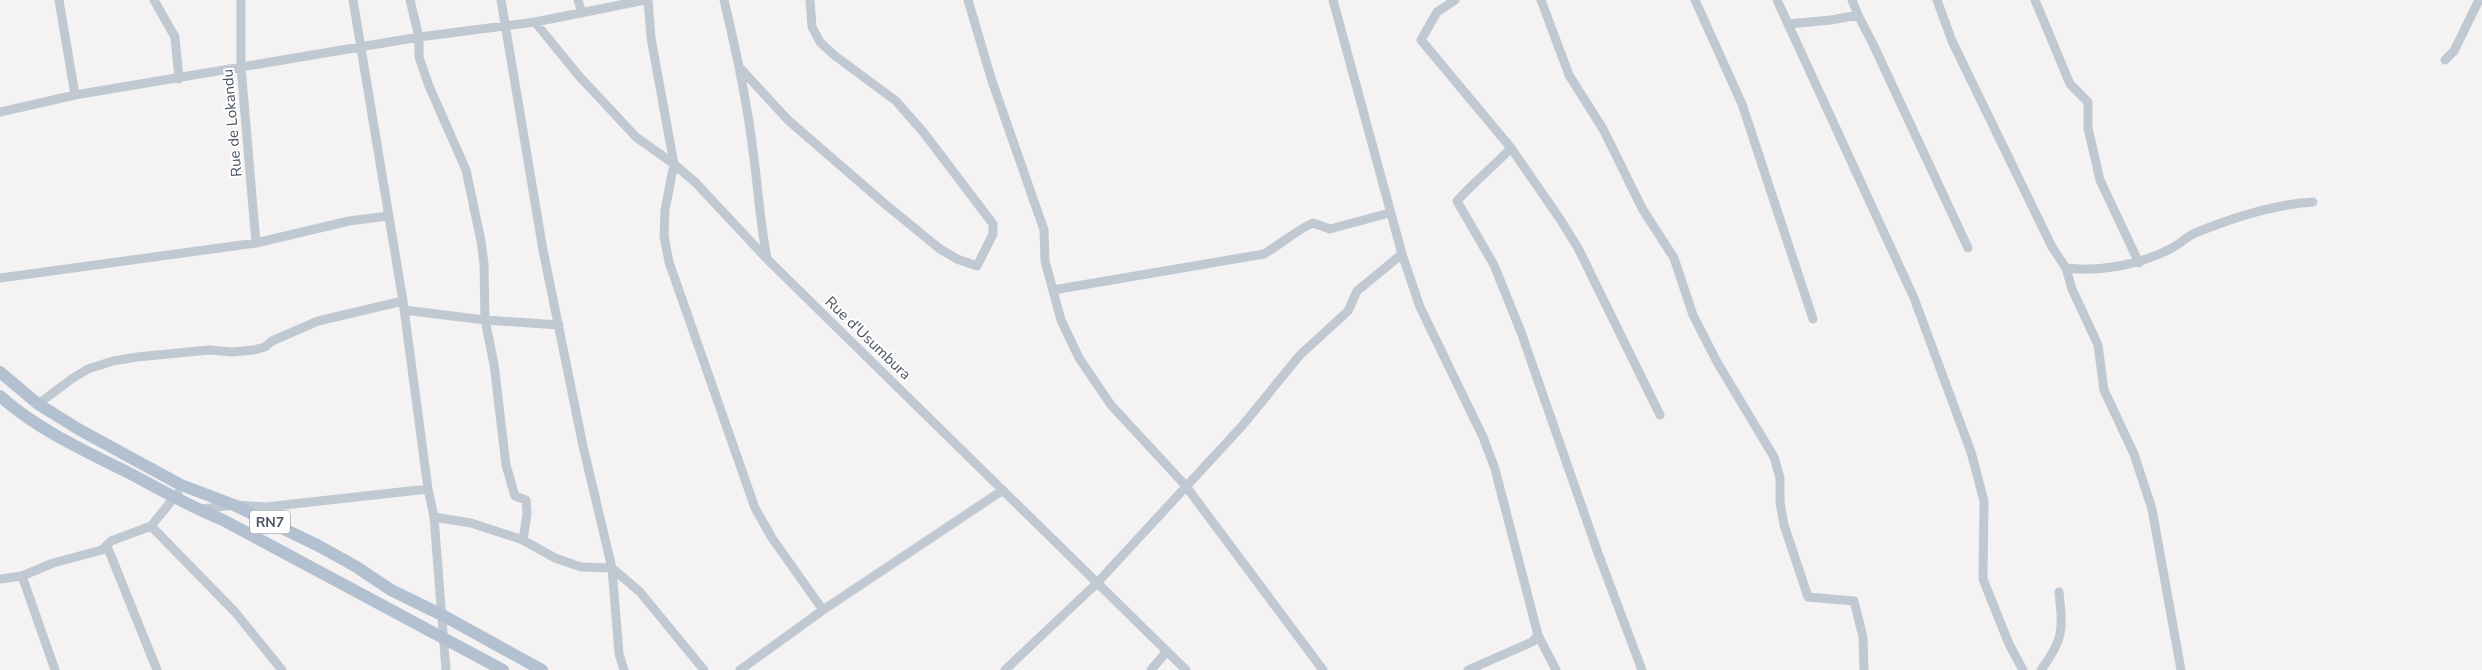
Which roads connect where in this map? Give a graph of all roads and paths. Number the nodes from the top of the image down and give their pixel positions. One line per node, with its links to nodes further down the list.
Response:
1 (59, 0): 32 (street)
2 (154, 0): 31 (street)
3 (241, 0): 29 (street, Rue de Lokandu)
4 (353, 0): 27 (street)
5 (410, 0): 26 (street)
6 (501, 0): 25 (street)
7 (578, 0): 21 (street)
8 (646, 0): 21 (street); 35 (street)
9 (724, 0): 30 (street)
10 (810, 0): 30 (street)
11 (968, 0): 46 (street)
12 (1333, 0): 37 (street)
13 (1456, 0): 34 (street)
14 (1540, 0): 92 (street)
15 (1695, 0): 48 (street)
16 (1777, 0): 24 (street)
17 (1852, 0): 22 (street)
18 (1937, 0): 44 (street)
19 (2035, 0): 43 (street)
20 (2479, 0): 28 (street)
21 (582, 13): 23 (street)
22 (1858, 15): 24 (street); 40 (street)
23 (535, 22): 25 (street); 35 (street, Rue d'Usumbura)
24 (1788, 24): 93 (street)
25 (505, 26): 26 (street); 50 (street)
26 (419, 38): 27 (street); 49 (street)
27 (361, 47): 29 (street); 38 (street)
28 (2445, 60)
29 (241, 67): 31 (street); 39 (street, Rue de Lokandu)
30 (741, 69): 42 (street)
31 (178, 80): 32 (street)
32 (75, 95): 33 (street)
33 (0, 112)
34 (1511, 148): 54 (street); 91 (street)
35 (674, 164): 42 (street, Rue d'Usumbura); 71 (street)
36 (2313, 202): 43 (street)
37 (1389, 213): 41 (street); 46 (street)
38 (388, 216): 39 (street); 47 (street)
39 (256, 243): 45 (street)
40 (1968, 248)
41 (1402, 254): 56 (street); 73 (street)
42 (768, 259): 58 (street, Rue d'Usumbura)
43 (2139, 263): 44 (street)
44 (2066, 268): 95 (street)
45 (0, 278)
46 (1054, 290): 56 (street)
47 (404, 305): 49 (street); 53 (street); 57 (street)
48 (1813, 319)
49 (485, 320): 50 (street); 64 (street)
50 (559, 325): 66 (street)
51 (0, 372): 53 (main road, RN7)
52 (0, 396): 59 (main road, RN7)
53 (38, 404): 55 (main road, RN7)
54 (1660, 416)
55 (180, 484): 59 (street); 60 (main road, RN7)
56 (1185, 485): 69 (street); 88 (street)
57 (428, 489): 60 (street); 62 (street)
58 (1003, 490): 69 (street, Rue d'Usumbura); 71 (street)
59 (176, 497): 61 (main road, RN7); 63 (street)
60 (234, 505): 61 (street); 72 (main road, RN7)
61 (198, 509): 74 (main road, RN7)
62 (434, 517): 64 (street); 72 (street)
63 (151, 526): 65 (street); 78 (street)
64 (523, 540): 66 (street)
65 (107, 546): 67 (street); 77 (street)
66 (612, 568): 82 (street); 83 (street)
67 (22, 576): 68 (street); 76 (street)
68 (0, 579)
69 (1097, 582): 75 (street, Rue d'Usumbura); 85 (street)
70 (2059, 592): 94 (street)
71 (823, 610): 84 (street)
72 (444, 616): 74 (street); 81 (main road, RN7)
73 (1538, 635): 89 (street); 90 (street)
74 (442, 639): 79 (street); 80 (main road, RN7)
75 (1167, 651): 86 (street); 87 (street, Rue d'Usumbura)
76 (55, 670)
77 (157, 670)
78 (282, 670)
79 (446, 670)
80 (503, 670)
81 (542, 670)
82 (624, 670)
83 (704, 670)
84 (740, 670)
85 (1005, 670)
86 (1151, 670)
87 (1186, 670)
88 (1323, 670)
89 (1468, 670)
90 (1556, 670)
91 (1642, 670)
92 (1864, 670)
93 (2023, 670)
94 (2041, 670)
95 (2181, 670)

